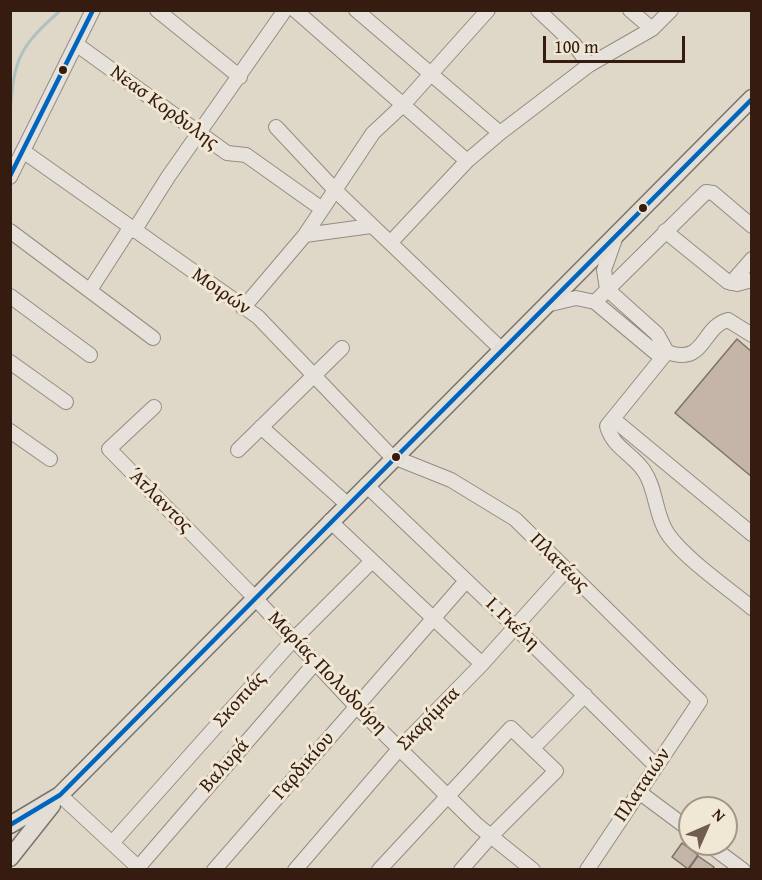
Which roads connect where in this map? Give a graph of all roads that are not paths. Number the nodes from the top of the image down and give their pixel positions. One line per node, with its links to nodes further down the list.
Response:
1 (93, 10): 11 (street)
2 (157, 10): 14 (street)
3 (285, 10): 14 (street)
4 (295, 10): 16 (street)
5 (356, 10): 13 (street)
6 (488, 10): 13 (street)
7 (538, 10): 12 (street)
8 (630, 10): 10 (street)
9 (670, 10): 10 (street)
10 (652, 29): 12 (street)
11 (76, 44): 19 (street, Νεασ Κορδυλης); 20 (street)
12 (589, 65): 18 (street)
13 (430, 75): 16 (street); 18 (street)
14 (240, 77): 19 (street)
15 (752, 98): 30 (main road)
16 (403, 105): 21 (street); 23 (street)
17 (276, 127): 23 (street)
18 (500, 133): 21 (street)
19 (201, 134): 24 (street, Νεασ Κορδυλης); 27 (street)
20 (23, 151): 22 (street); 27 (street, Μοιρών)
21 (467, 161): 32 (street)
22 (10, 177)
23 (336, 191): 25 (street); 31 (street)
24 (315, 204)
25 (371, 226): 31 (street); 32 (street)
26 (752, 226): 29 (street)
27 (132, 229): 36 (street); 41 (street, Μοιρών)
28 (10, 231): 36 (street)
29 (665, 231): 35 (street); 37 (street)
30 (617, 233): 37 (street); 40 (main road)
31 (305, 235): 41 (street)
32 (391, 242): 45 (street)
33 (752, 259): 35 (street)
34 (752, 280): 35 (street)
35 (731, 283)
36 (90, 290): 43 (street)
37 (607, 290): 39 (street); 47 (street)
38 (10, 296): 46 (street)
39 (595, 302): 40 (street); 47 (street)
40 (546, 305): 45 (main road)
41 (243, 308): 49 (street, Μοιρών)
42 (752, 335): 47 (street)
43 (153, 338)
44 (342, 348): 49 (street)
45 (501, 349): 57 (main road)
46 (90, 355)
47 (665, 355): 52 (street)
48 (10, 362): 50 (street)
49 (314, 376): 53 (street); 57 (street, Μοιρών)
50 (66, 402)
51 (154, 406): 65 (street, Άτλαντος)
52 (613, 418): 61 (street); 66 (street)
53 (261, 427): 55 (street); 59 (street)
54 (10, 431): 56 (street)
55 (238, 450)
56 (50, 459)
57 (395, 459): 58 (main road); 63 (street, Πλατέως)
58 (366, 485): 59 (main road); 64 (street, Ι. Γκέλη)
59 (347, 504): 60 (main road)
60 (330, 521): 62 (street); 65 (main road)
61 (752, 534)
62 (372, 561): 67 (street); 69 (street, Σκοπιάς)
63 (566, 570): 68 (street, Σκαρίμπα); 73 (street, Πλατέως)
64 (466, 581): 67 (street, Γαρδικίου); 68 (street, Ι. Γκέλη)
65 (254, 597): 69 (street, Μαρίας Πολυδούρη); 79 (main road)
66 (751, 606)
67 (432, 620): 71 (street); 74 (street, Γαρδικίου)
68 (515, 627): 71 (street, Σκαρίμπα); 72 (street, Ι. Γκέλη)
69 (294, 640): 70 (street, Μαρίας Πολυδούρη); 84 (street, Σκοπιάς)
70 (315, 663): 74 (street, Μαρίας Πολυδούρη); 87 (street, Βαλυρά)
71 (482, 664): 75 (street, Σκαρίμπα)
72 (585, 695): 76 (street); 77 (street, Ι. Γκέλη)
73 (700, 701): 77 (street, Πλαταιών)
74 (356, 706): 75 (street, Μαρίας Πολυδούρη); 88 (street, Γαρδικίου)
75 (400, 748): 80 (street, Μαρίας Πολυδούρη); 89 (street, Σκαρίμπα)
76 (533, 748): 80 (street); 83 (street)
77 (656, 766): 78 (street, Πλαταιών)
78 (639, 792): 81 (street); 93 (street, Πλαταιών)
79 (60, 795): 82 (main road); 84 (street); 86 (main road)
80 (446, 795): 83 (street, Μαρίας Πολυδούρη); 90 (street)
81 (678, 821)
82 (10, 825)
83 (490, 837): 91 (street); 92 (street, Μαρίας Πολυδούρη)
84 (112, 843): 87 (street)
85 (724, 856): 94 (street)
86 (10, 858)
87 (139, 869)
88 (214, 870)
89 (295, 870)
90 (379, 870)
91 (461, 870)
92 (532, 870)
93 (587, 870)
94 (743, 870)

